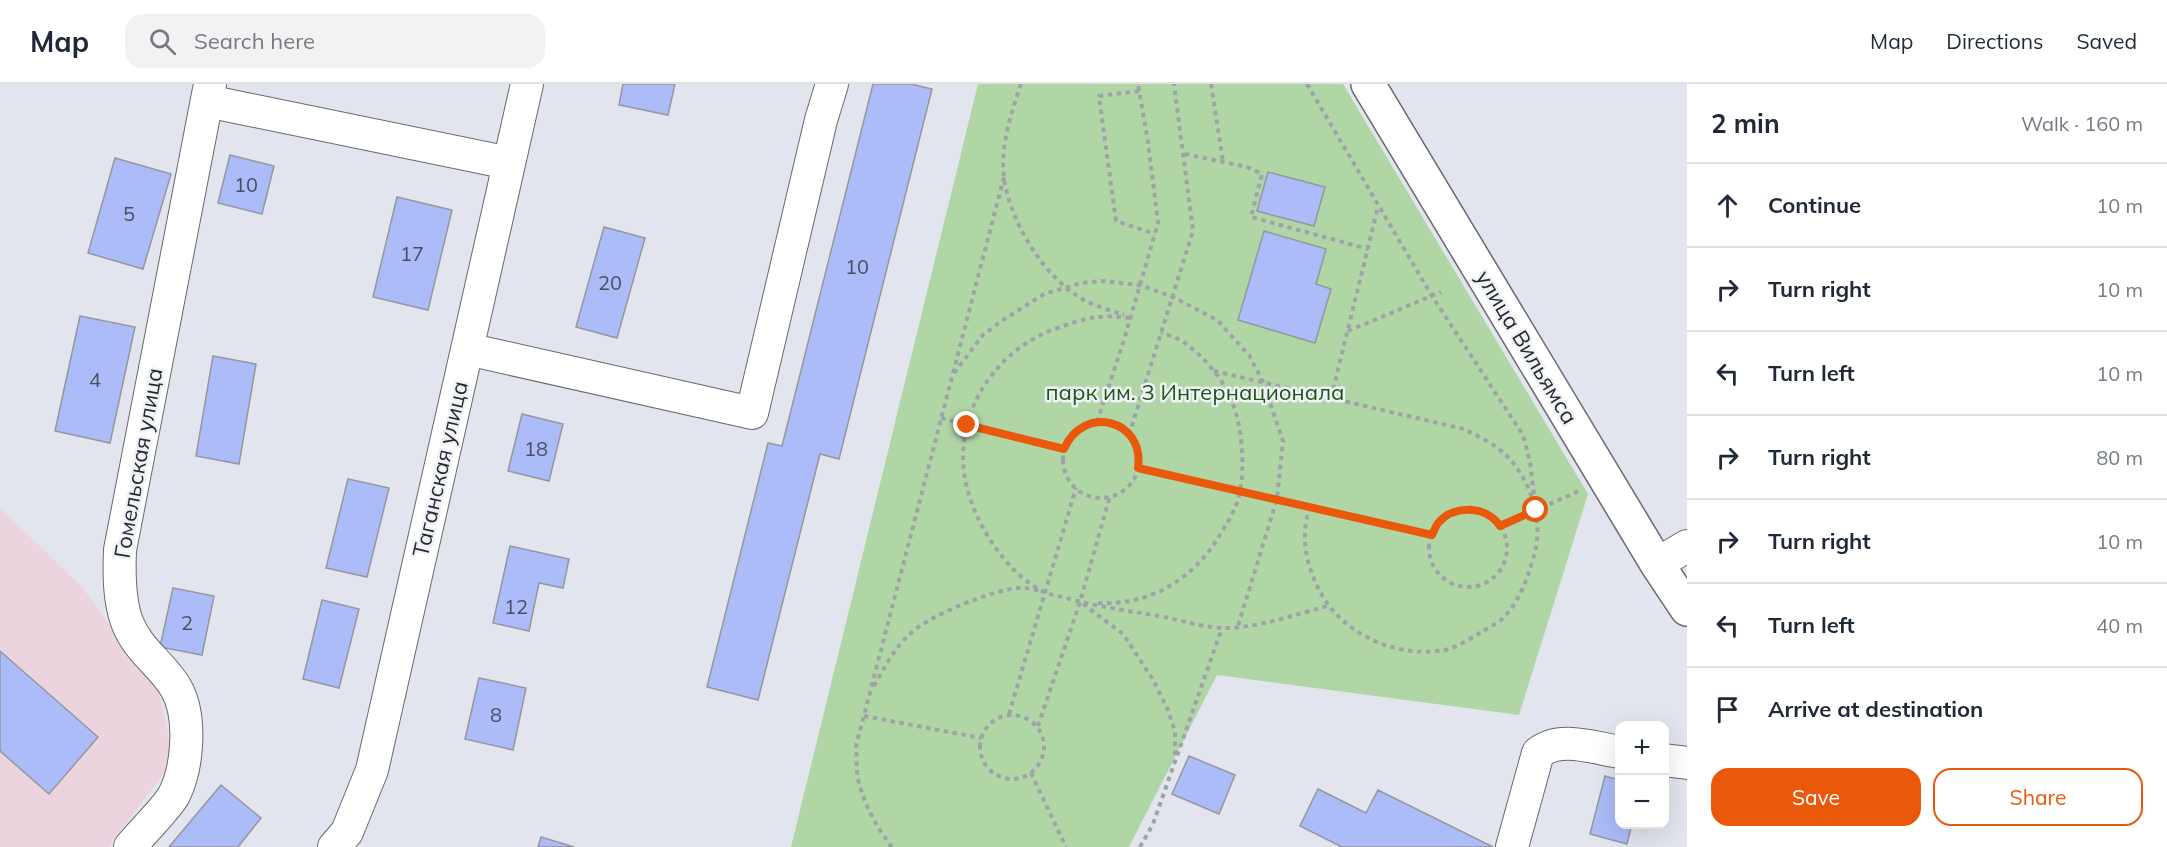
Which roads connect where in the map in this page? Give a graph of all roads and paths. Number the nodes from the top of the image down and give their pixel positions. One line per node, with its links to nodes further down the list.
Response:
1 (527, 84): 14 (street, Таганская улица)
2 (832, 84): 27 (street)
3 (1021, 84): 15 (path)
4 (1138, 84): 10 (path)
5 (1181, 84): 9 (path)
6 (1211, 84): 13 (path)
7 (1307, 84): 16 (path)
8 (1368, 84): 38 (main road, улица Вильямса)
9 (1174, 85): 12 (path)
10 (1139, 91): 17 (path); 17 (path)
11 (208, 93): 14 (street); 65 (street, Гомельская улица)
12 (1184, 154): 13 (path); 23 (path)
13 (1223, 162): 18 (path)
14 (509, 163): 27 (street, Таганская улица)
15 (1004, 177): 20 (path); 29 (path)
16 (1378, 206): 18 (path); 22 (path)
17 (1155, 234): 19 (path)
18 (1368, 249): 25 (path)
19 (1140, 285): 20 (path); 23 (path); 24 (path)
20 (1066, 287): 24 (path); 29 (path)
21 (1441, 292): 22 (path)
22 (1432, 296): 25 (path); 44 (path)
23 (1173, 297): 26 (path); 30 (path)
24 (1130, 318): 33 (path); 34 (path)
25 (1348, 331): 31 (path)
26 (1161, 333): 28 (path); 35 (path)
27 (468, 349): 66 (street, Таганская улица)
28 (1214, 371): 30 (path); 40 (path)
29 (952, 375): 32 (path)
30 (1263, 382): 31 (path); 42 (path)
31 (1331, 398): 44 (path)
32 (941, 418): 34 (path); 55 (path)
33 (1097, 422): 35 (path); 36 (path)
34 (967, 425): 36 (path); 49 (path)
35 (1129, 435): 37 (path)
36 (1064, 449): 39 (path)
37 (1138, 468): 40 (path); 41 (path)
38 (1606, 478): 44 (path); 48 (main road, улица Вильямса)
39 (1076, 488): 41 (path); 49 (path)
40 (1240, 490): 42 (path); 50 (path)
41 (1110, 496): 50 (path)
42 (1276, 499): 43 (path); 53 (path)
43 (1310, 507): 46 (path); 51 (path)
44 (1536, 510): 45 (path); 51 (path)
45 (1500, 526): 46 (path); 46 (path)
46 (1432, 535)
47 (1687, 546): 48 (street)
48 (1657, 564): 52 (main road, улица Вильямса)
49 (1044, 592): 50 (path); 55 (path); 56 (path)
50 (1080, 602): 54 (path); 58 (path); 61 (path)
51 (1328, 606): 53 (path)
52 (1687, 609)
53 (1238, 626): 54 (path)
54 (1222, 628): 61 (path)
55 (870, 692): 57 (path)
56 (1009, 714): 58 (path); 59 (path)
57 (864, 716): 59 (path); 67 (path)
58 (1038, 726): 64 (path)
59 (981, 738): 64 (path)
60 (1615, 751): 70 (street)
61 (1176, 760): 69 (path)
62 (1669, 761): 63 (street)
63 (1687, 764)
64 (1031, 774): 68 (path)
65 (130, 847)
66 (334, 847)
67 (892, 847)
68 (1066, 847)
69 (1140, 847)
70 (1512, 847)

